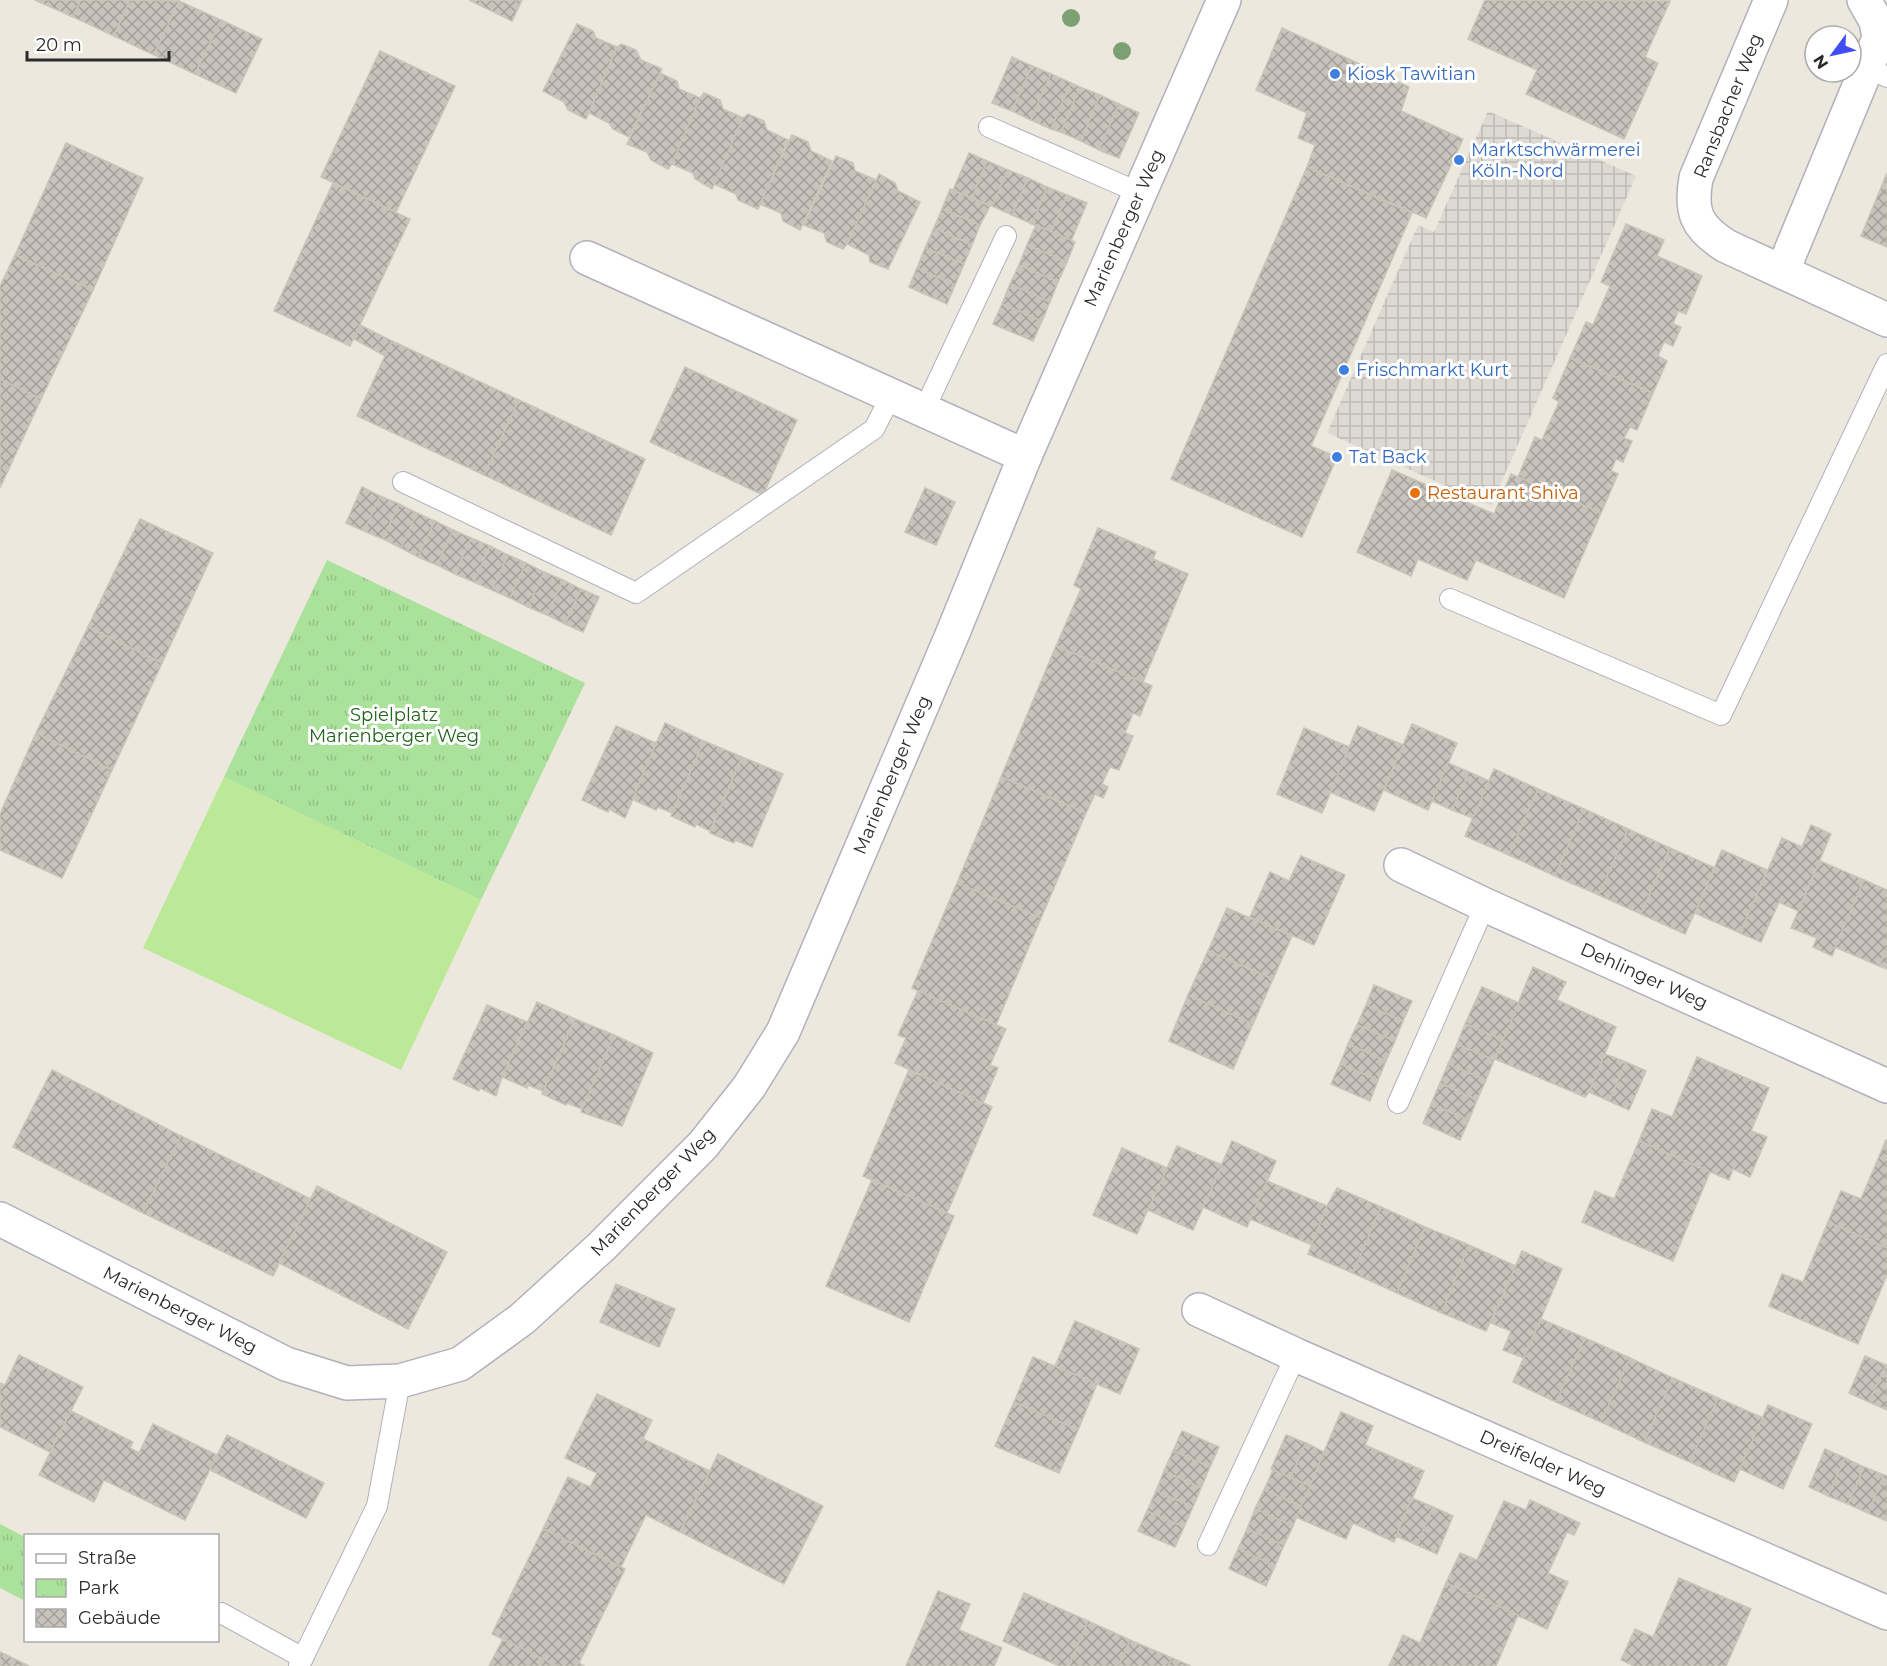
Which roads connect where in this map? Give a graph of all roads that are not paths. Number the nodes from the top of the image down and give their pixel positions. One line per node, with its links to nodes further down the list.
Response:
1 (1224, 0): 6 (street, Marienberger Weg)
2 (1772, 0): 9 (street, Ransbacher Weg)
3 (1864, 0): 4 (street)
4 (1877, 72): 9 (street)
5 (988, 127): 6 (lane)
6 (1140, 193): 14 (street, Marienberger Weg)
7 (1006, 236): 13 (lane)
8 (587, 258): 12 (street)
9 (1783, 270): 10 (street, Ransbacher Weg)
10 (1887, 320)
11 (1887, 364): 16 (lane)
12 (891, 396): 13 (street); 15 (lane)
13 (924, 410): 14 (street)
14 (1025, 456): 24 (street, Marienberger Weg)
15 (403, 482)
16 (1450, 599)
17 (1401, 865): 18 (street, Dehlinger Weg)
18 (1485, 905): 19 (street, Dehlinger Weg); 20 (lane)
19 (1887, 1086)
20 (1398, 1103)
21 (0, 1219): 24 (street, Marienberger Weg)
22 (1199, 1310): 23 (street, Dreifelder Weg)
23 (1296, 1356): 25 (lane); 27 (street, Dreifelder Weg)
24 (400, 1381): 28 (lane)
25 (1208, 1545)
26 (221, 1613): 28 (lane)
27 (1887, 1613)
28 (301, 1662)

